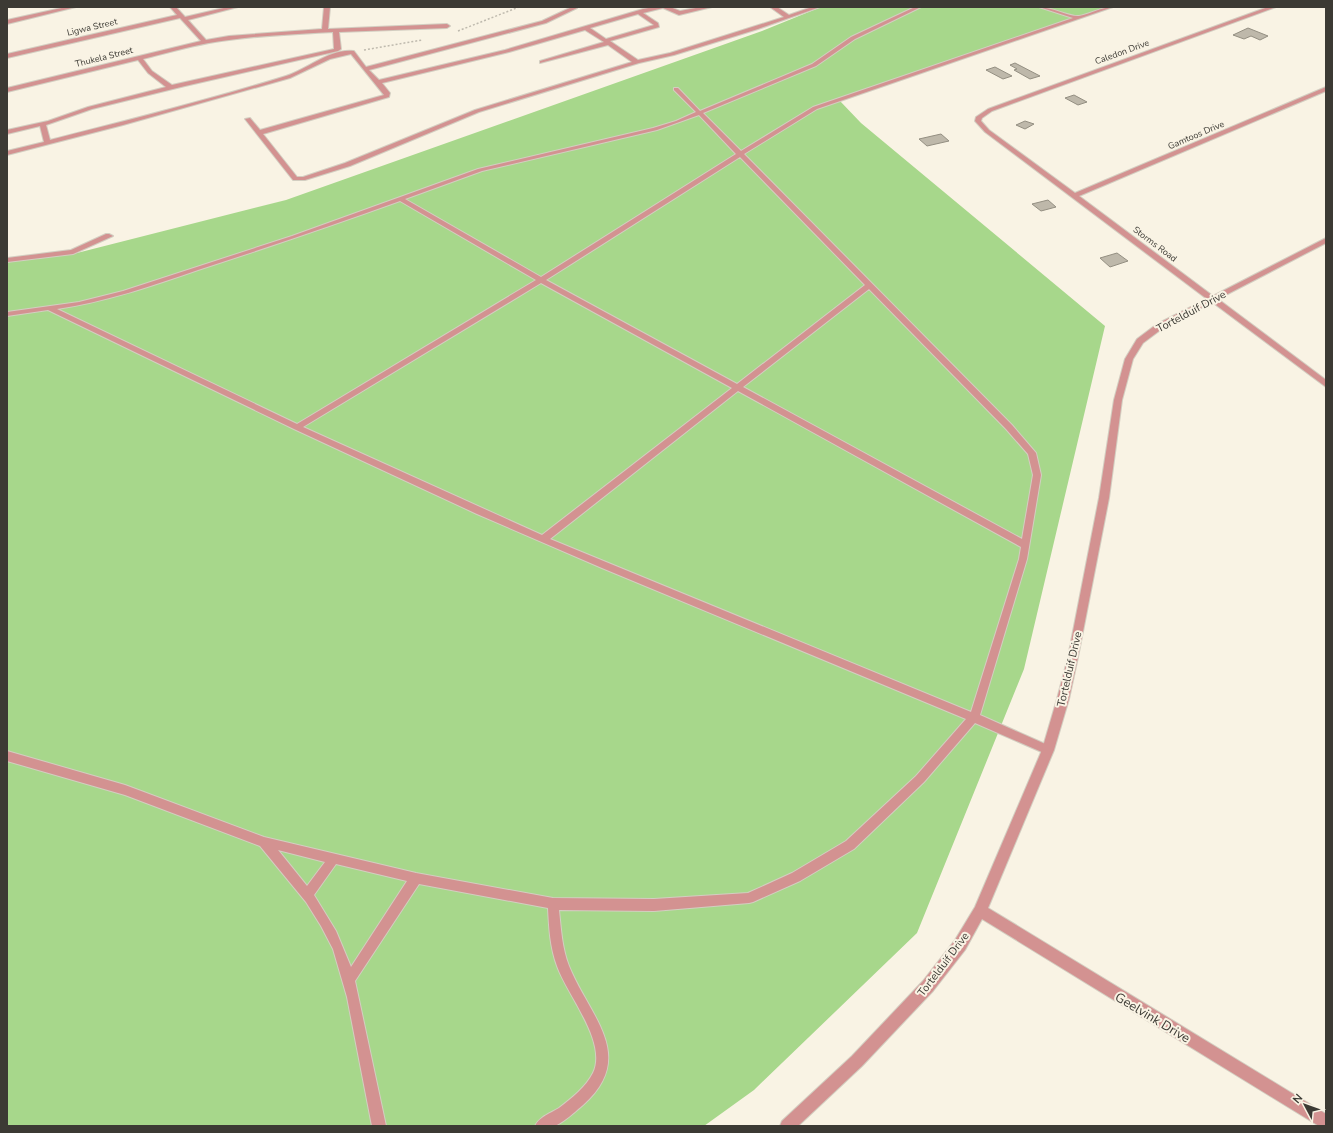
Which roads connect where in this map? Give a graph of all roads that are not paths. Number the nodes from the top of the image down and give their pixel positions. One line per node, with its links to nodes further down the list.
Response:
1 (73, 7): 20 (street)
2 (173, 7): 18 (street)
3 (235, 7): 18 (street, Ligwa Street)
4 (328, 7): 24 (street)
5 (662, 7): 15 (street)
6 (665, 7): 7 (street)
7 (709, 7)
8 (773, 7): 17 (street)
9 (817, 7): 17 (street)
10 (919, 7): 37 (lane)
11 (1041, 7): 19 (lane)
12 (1111, 7): 19 (lane)
13 (1273, 7): 38 (street, Caledon Drive)
14 (574, 8): 31 (street)
15 (651, 8): 16 (street)
16 (639, 12): 22 (street); 26 (street)
17 (787, 16): 30 (street)
18 (183, 17): 25 (street); 27 (street, Ligwa Street)
19 (1078, 18): 45 (lane)
20 (7, 22)
21 (447, 26): 23 (street, Thukela Street)
22 (586, 28): 26 (street); 32 (street)
23 (336, 30): 24 (street, Thukela Street); 33 (street)
24 (325, 31): 25 (street, Thukela Street)
25 (205, 42): 28 (street, Thukela Street)
26 (607, 42): 29 (street); 30 (street)
27 (7, 56)
28 (140, 58): 33 (street); 36 (street, Thukela Street)
29 (542, 62)
30 (638, 62): 42 (street)
31 (365, 69): 32 (street); 43 (street)
32 (378, 82): 42 (street)
33 (171, 87): 40 (street)
34 (676, 89): 37 (lane)
35 (1326, 89): 46 (street, Gamtoos Drive)
36 (7, 90)
37 (700, 113): 45 (lane); 47 (lane)
38 (979, 117): 46 (street, Storms Road)
39 (248, 119): 42 (street)
40 (43, 124): 41 (street); 43 (street)
41 (7, 132)
42 (258, 133)
43 (48, 143): 44 (street)
44 (7, 153)
45 (740, 154): 51 (lane); 52 (lane)
46 (1074, 196): 53 (street, Storms Road)
47 (399, 198): 51 (lane); 54 (lane)
48 (109, 236): 50 (street)
49 (1326, 240): 53 (street, Tortelduif Drive)
50 (7, 260)
51 (541, 280): 57 (lane); 58 (lane)
52 (869, 284): 57 (lane); 60 (lane)
53 (1212, 300): 56 (street, Storms Road); 62 (street, Tortelduif Drive)
54 (52, 309): 55 (lane); 58 (lane)
55 (7, 314)
56 (1326, 384)
57 (736, 387): 59 (lane); 60 (lane)
58 (297, 427): 59 (lane)
59 (542, 539): 61 (lane)
60 (1025, 545): 61 (lane)
61 (974, 717): 62 (lane); 68 (lane)
62 (1048, 750): 69 (street, Tortelduif Drive)
63 (7, 756): 64 (lane)
64 (264, 842): 65 (lane); 67 (lane)
65 (334, 858): 66 (lane); 67 (lane)
66 (416, 878): 68 (lane); 70 (lane)
67 (307, 895): 70 (lane)
68 (553, 904): 73 (lane)
69 (980, 911): 71 (street, Geelvink Drive); 74 (street, Tortelduif Drive)
70 (350, 979): 72 (lane)
71 (1326, 1122)
72 (378, 1126)
73 (542, 1126)
74 (787, 1126)

